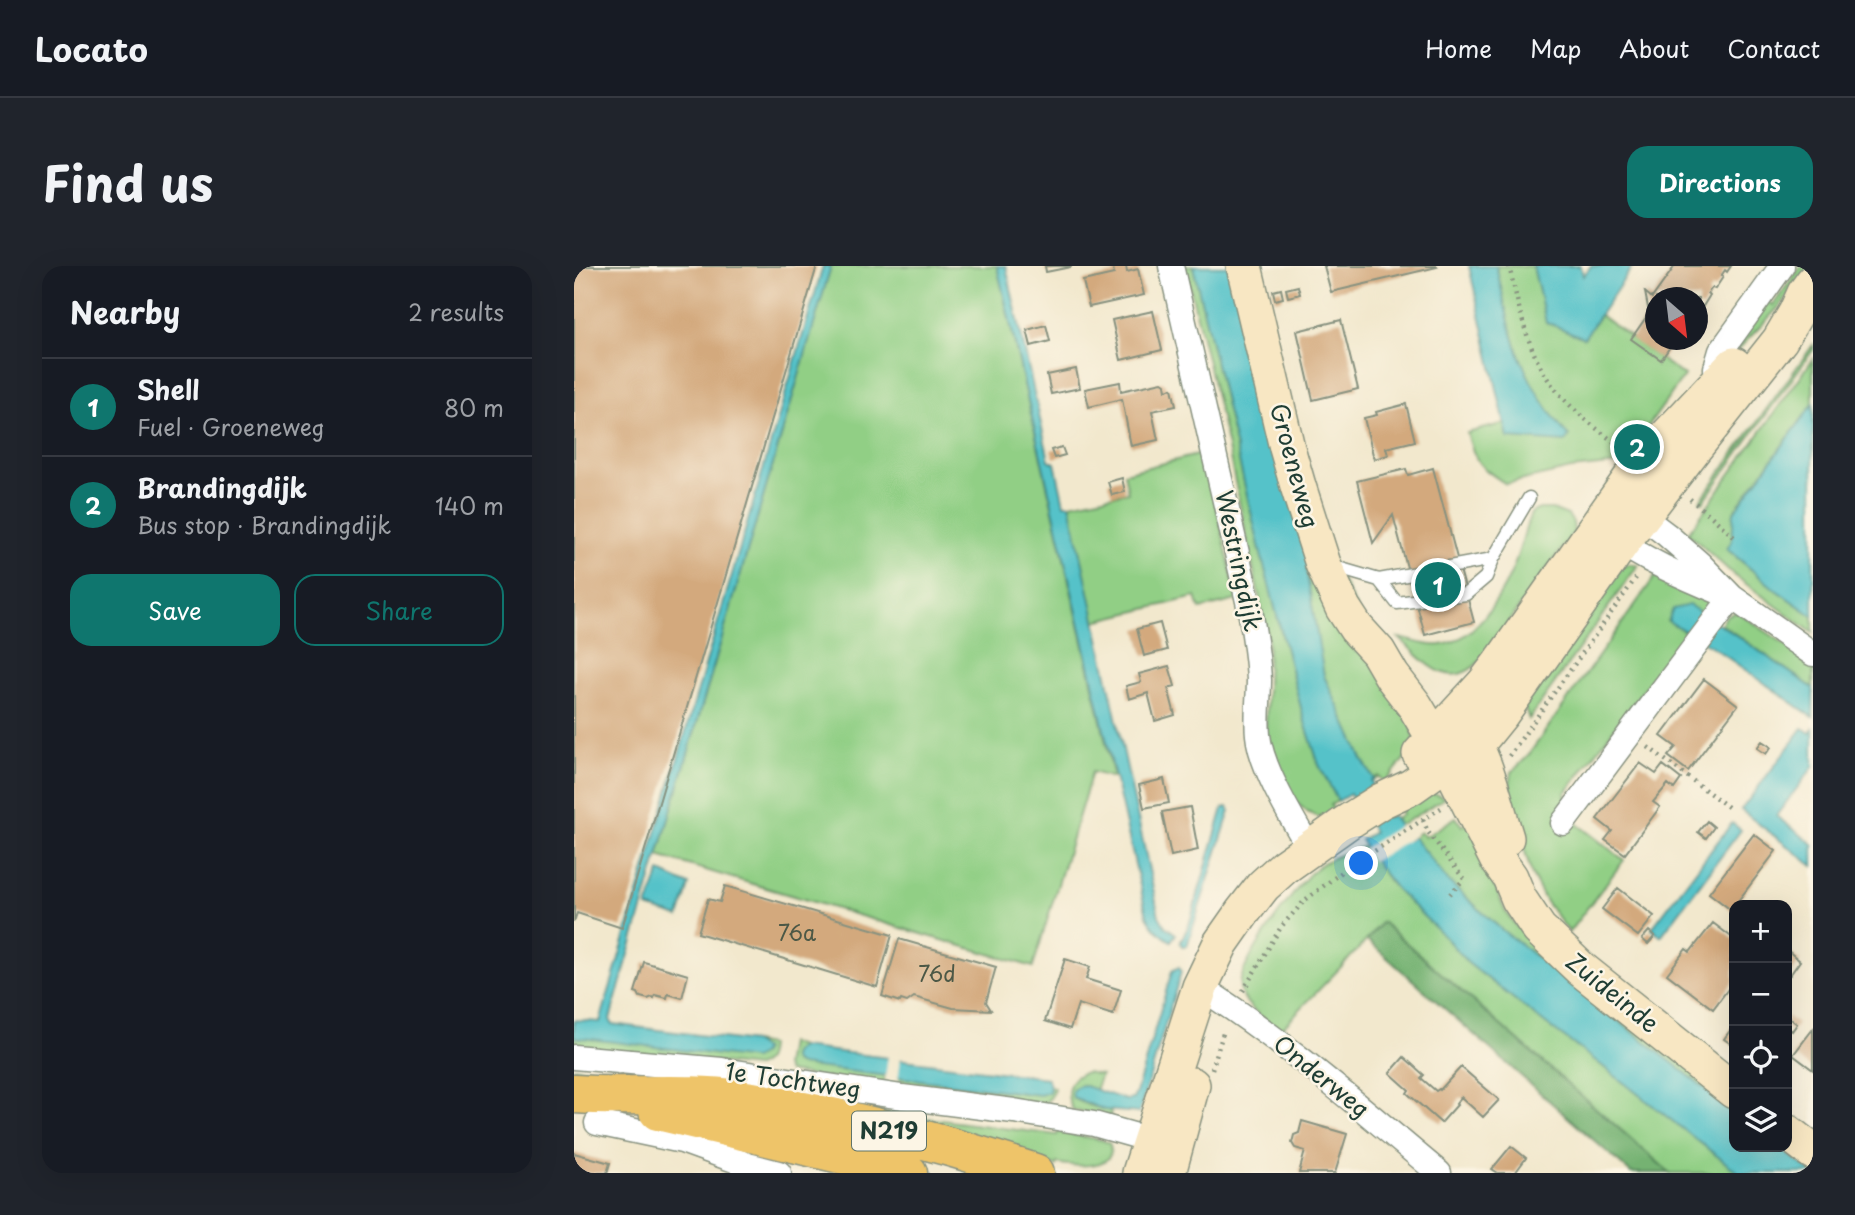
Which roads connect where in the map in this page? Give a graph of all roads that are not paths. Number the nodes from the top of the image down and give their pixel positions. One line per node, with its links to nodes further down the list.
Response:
1 (1171, 266): 16 (street, Westringdijk)
2 (1244, 266): 10 (street, Groeneweg)
3 (1782, 266): 5 (street)
4 (1809, 287): 5 (street); 6 (street)
5 (1718, 382): 6 (street)
6 (1656, 473): 8 (street)
7 (1529, 498): 9 (lane)
8 (1619, 521): 12 (street); 12 (street); 14 (street)
9 (1493, 559): 11 (lane); 11 (lane)
10 (1322, 564): 11 (lane); 14 (street, Groeneweg)
11 (1379, 580)
12 (1727, 604): 13 (street); 15 (street)
13 (1813, 654)
14 (1453, 740): 16 (street); 19 (street, Zuideinde)
15 (1563, 823)
16 (1310, 849): 17 (street)
17 (1210, 993): 22 (street); 28 (street, Onderweg)
18 (574, 1057): 22 (street, 1e Tochtweg)
19 (1732, 1089)
20 (590, 1104): 24 (street); 25 (main road, N219); 26 (main road, 1e Tochtweg / N219)
21 (1792, 1136): 23 (street)
22 (1165, 1153): 27 (street)
23 (1813, 1153)
24 (779, 1173)
25 (908, 1173)
26 (1035, 1173)
27 (1140, 1173)
28 (1439, 1173)

